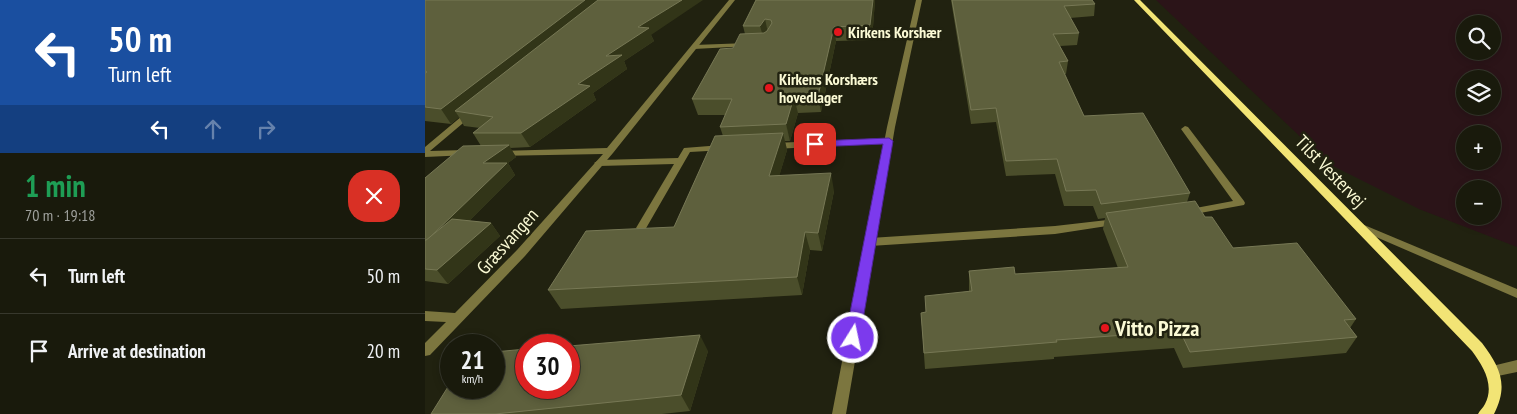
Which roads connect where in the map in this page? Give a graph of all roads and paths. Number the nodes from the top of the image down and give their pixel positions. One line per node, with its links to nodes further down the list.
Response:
1 (732, 0): 5 (street, Græsvangen)
2 (919, 0): 8 (street)
3 (1137, 0): 19 (street, Tilst Vestervej)
4 (758, 44): 5 (street)
5 (694, 47): 11 (street, Græsvangen)
6 (477, 108): 12 (street)
7 (1185, 130): 17 (street)
8 (889, 141): 9 (street); 21 (street)
9 (764, 146)
10 (735, 148): 15 (street)
11 (610, 151): 14 (street); 16 (street, Græsvangen)
12 (425, 152): 13 (street)
13 (474, 153)
14 (493, 153)
15 (680, 161): 16 (street); 20 (street)
16 (599, 163): 24 (street, Græsvangen)
17 (1174, 215)
18 (1125, 221): 21 (street)
19 (1357, 224): 22 (street); 27 (street, Tilst Vestervej)
20 (641, 228)
21 (870, 242): 28 (street)
22 (1517, 294)
23 (425, 316): 24 (street)
24 (458, 318): 25 (street, Græsvangen)
25 (425, 351)
26 (1517, 366): 27 (street)
27 (1493, 371): 29 (street)
28 (839, 414)
29 (1485, 414)

